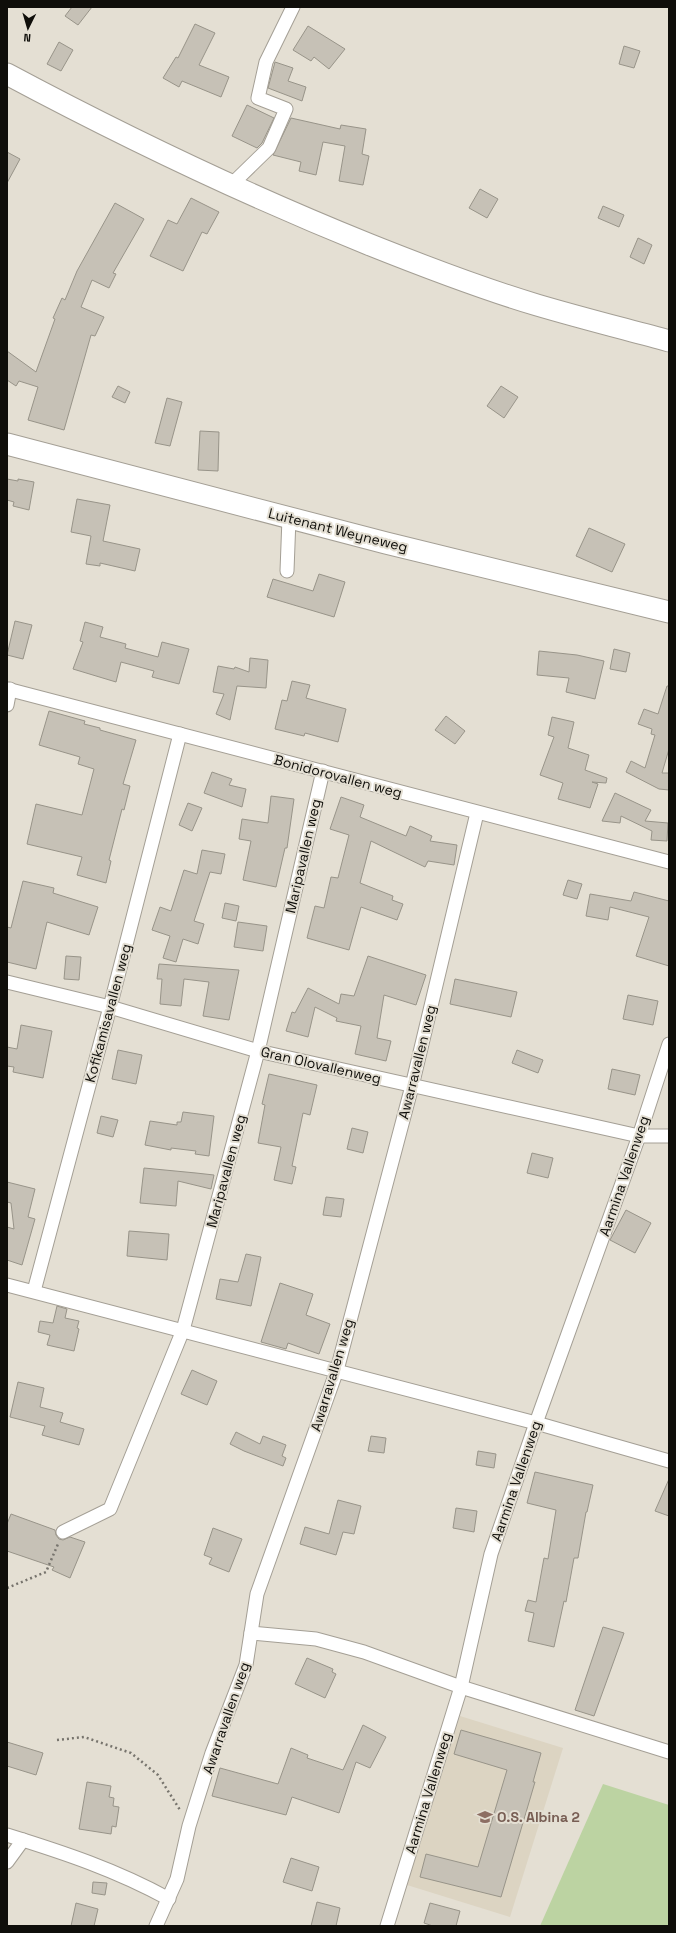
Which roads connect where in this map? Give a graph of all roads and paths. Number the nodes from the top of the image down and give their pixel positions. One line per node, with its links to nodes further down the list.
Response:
1 (293, 7): 3 (street)
2 (7, 74): 3 (main road)
3 (230, 186): 4 (main road)
4 (669, 341)
5 (7, 444): 6 (main road, Luitenant Weyneweg)
6 (289, 518): 7 (street); 8 (main road, Luitenant Weyneweg)
7 (287, 571)
8 (669, 612)
9 (9, 689): 10 (street); 11 (street, Bonidorovallen weg)
10 (7, 705)
11 (180, 734): 12 (street, Bonidorovallen weg); 16 (street, Kofikamisavallen weg)
12 (323, 771): 13 (street, Bonidorovallen weg); 18 (street, Maripavallen weg)
13 (477, 813): 14 (street, Bonidorovallen weg); 19 (street, Awarravallen weg)
14 (669, 862)
15 (7, 982): 16 (street, Gran Olovallenweg)
16 (110, 1007): 18 (street, Gran Olovallenweg); 23 (street, Kofikamisavallen weg)
17 (669, 1044): 20 (street, Aarmina Vallenweg)
18 (258, 1051): 19 (street, Gran Olovallenweg); 24 (street, Maripavallen weg)
19 (412, 1086): 20 (street, Gran Olovallenweg); 25 (street, Awarravallen weg)
20 (639, 1136): 21 (street, Gran Olovallenweg); 26 (street, Aarmina Vallenweg)
21 (669, 1136)
22 (7, 1285): 23 (street)
23 (34, 1291): 24 (street)
24 (183, 1330): 25 (street); 28 (street, Maripavallen weg)
25 (337, 1370): 26 (street); 30 (street, Awarravallen weg)
26 (536, 1423): 27 (street); 31 (street, Aarmina Vallenweg)
27 (669, 1461)
28 (63, 1532): 29 (path)
29 (7, 1588)
30 (251, 1633): 31 (street); 34 (street, Awarravallen weg)
31 (461, 1687): 33 (street); 40 (street, Aarmina Vallenweg)
32 (57, 1740): 34 (path)
33 (669, 1752)
34 (189, 1826): 38 (street, Awarravallen weg)
35 (7, 1835): 36 (street)
36 (23, 1840): 37 (street); 38 (street)
37 (7, 1862)
38 (169, 1899): 39 (street, Awarravallen weg)
39 (156, 1926)
40 (387, 1926)

